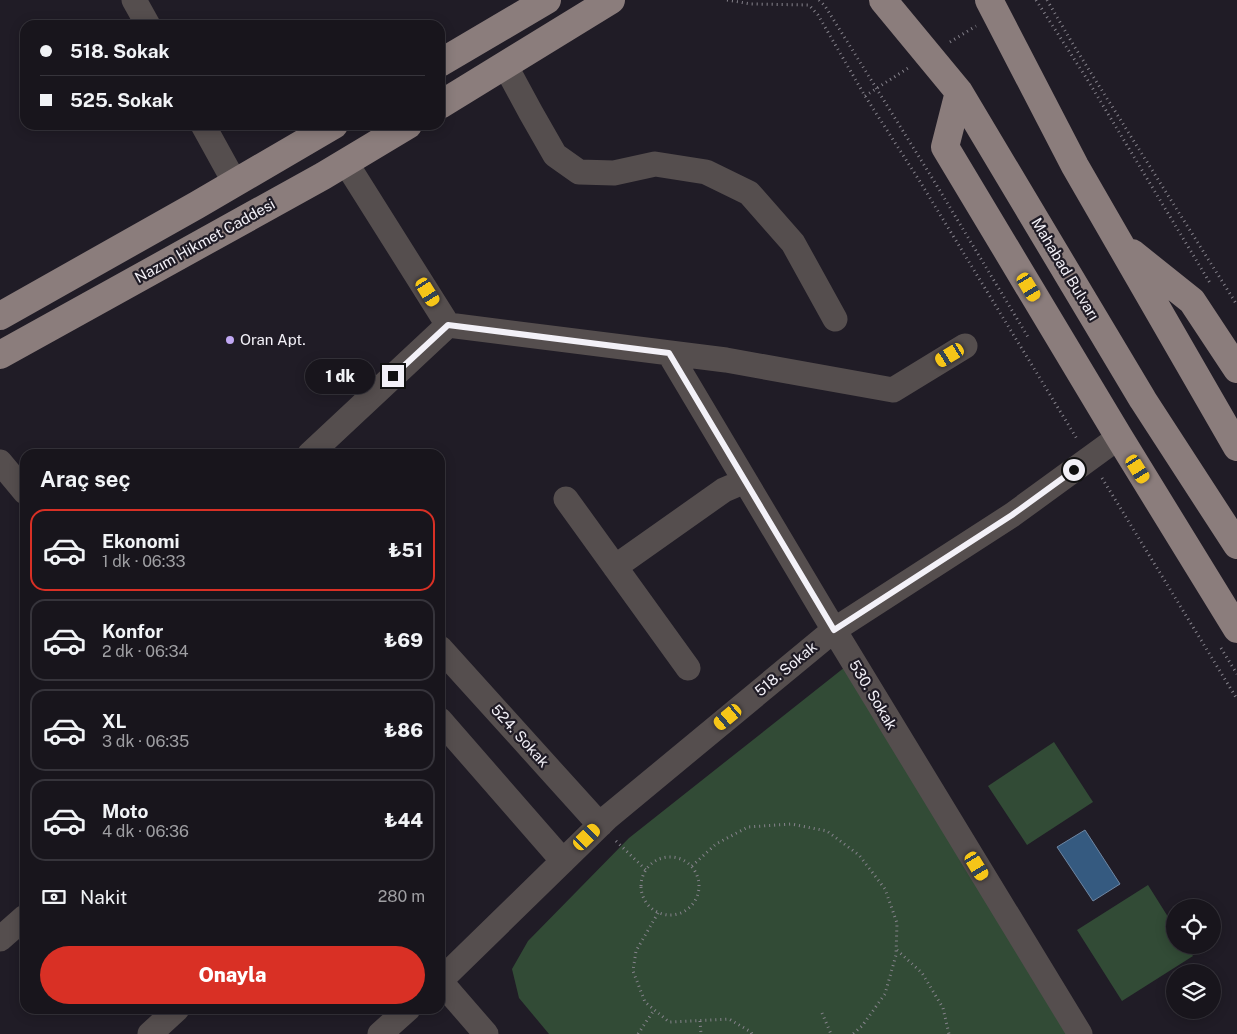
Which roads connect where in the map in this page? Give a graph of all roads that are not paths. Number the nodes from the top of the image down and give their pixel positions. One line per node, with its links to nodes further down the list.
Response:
1 (134, 0): 6 (street)
2 (547, 0): 7 (main road)
3 (611, 0): 8 (main road)
4 (883, 0): 9 (main road, Mahabad Bulvarı)
5 (989, 0): 16 (main road)
6 (145, 20)
7 (445, 60)
8 (505, 65): 10 (main road); 18 (street)
9 (959, 92): 24 (main road); 31 (main road, Mahabad Bulvarı)
10 (445, 102)
11 (206, 130): 15 (street)
12 (325, 130): 15 (main road)
13 (400, 130): 14 (main road, Nazım Hikmet Caddesi)
14 (346, 163): 19 (street); 22 (main road, Nazım Hikmet Caddesi)
15 (235, 183): 17 (main road)
16 (1119, 243): 23 (main road); 25 (main road)
17 (0, 316)
18 (835, 319)
19 (448, 325): 21 (street); 26 (street)
20 (965, 346): 21 (street)
21 (669, 353): 28 (street, 530. Sokak)
22 (0, 355)
23 (1237, 369)
24 (1119, 437): 33 (main road); 34 (street, 518. Sokak)
25 (1237, 447)
26 (315, 449)
27 (0, 462): 29 (street)
28 (745, 481): 32 (street); 34 (street, 530. Sokak)
29 (20, 486)
30 (566, 499): 32 (street)
31 (1237, 545)
32 (614, 566): 36 (street)
33 (1237, 629)
34 (834, 630): 38 (street, 518. Sokak); 49 (street, 530. Sokak)
35 (445, 654): 38 (street, 524. Sokak)
36 (688, 668)
37 (445, 726): 39 (street)
38 (600, 825): 39 (street, 518. Sokak)
39 (563, 861): 42 (street, 518. Sokak)
40 (20, 921): 41 (street)
41 (0, 939)
42 (445, 976)
43 (445, 987): 48 (street)
44 (172, 1014): 46 (street)
45 (402, 1014): 47 (street)
46 (150, 1034)
47 (380, 1034)
48 (486, 1034)
49 (1080, 1034)

